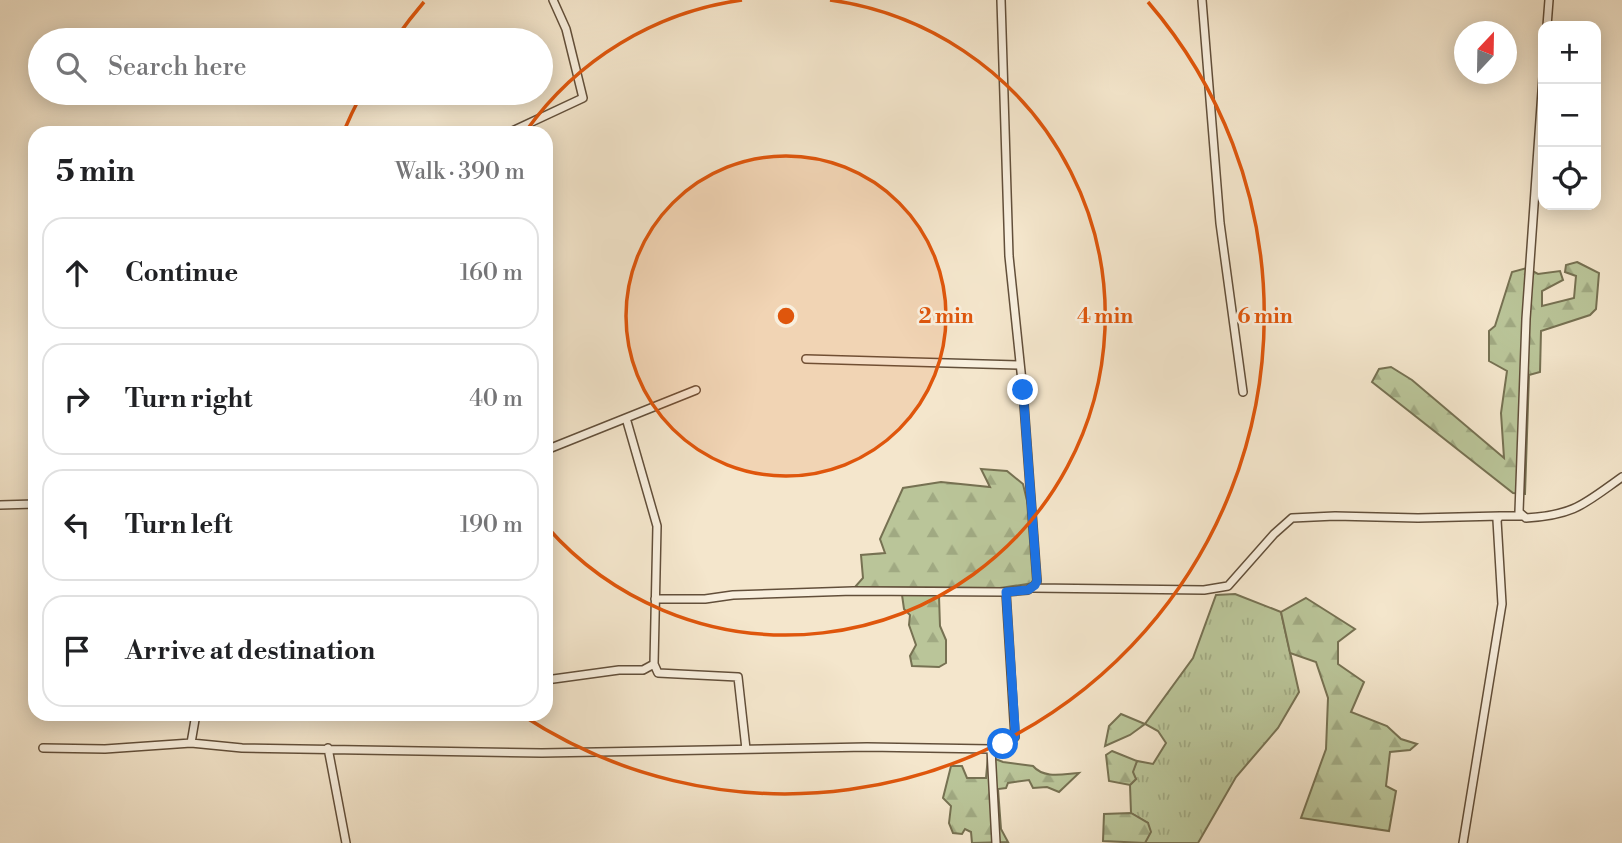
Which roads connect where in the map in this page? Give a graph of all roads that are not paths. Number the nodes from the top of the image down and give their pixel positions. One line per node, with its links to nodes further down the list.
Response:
1 (553, 0): 7 (street)
2 (1001, 0): 9 (street)
3 (1202, 0): 11 (street)
4 (1549, 0): 5 (street)
5 (1547, 21)
6 (1543, 84): 18 (street)
7 (523, 126)
8 (806, 359): 9 (street)
9 (1020, 365): 19 (street)
10 (696, 390): 12 (street)
11 (1243, 393)
12 (626, 418): 13 (street); 21 (street)
13 (553, 447)
14 (1622, 477): 18 (street)
15 (28, 504): 16 (street)
16 (0, 505)
17 (1500, 516): 18 (street); 19 (street); 32 (street)
18 (1522, 516)
19 (1033, 588): 20 (street)
20 (1006, 592): 21 (street); 29 (street)
21 (655, 599): 22 (street)
22 (654, 664): 23 (street); 28 (street)
23 (553, 679)
24 (195, 721): 25 (street)
25 (191, 743): 26 (street); 27 (street)
26 (43, 748)
27 (328, 748): 28 (street); 30 (street)
28 (746, 749): 29 (street)
29 (991, 749): 31 (street)
30 (346, 843)
31 (996, 843)
32 (1463, 843)

